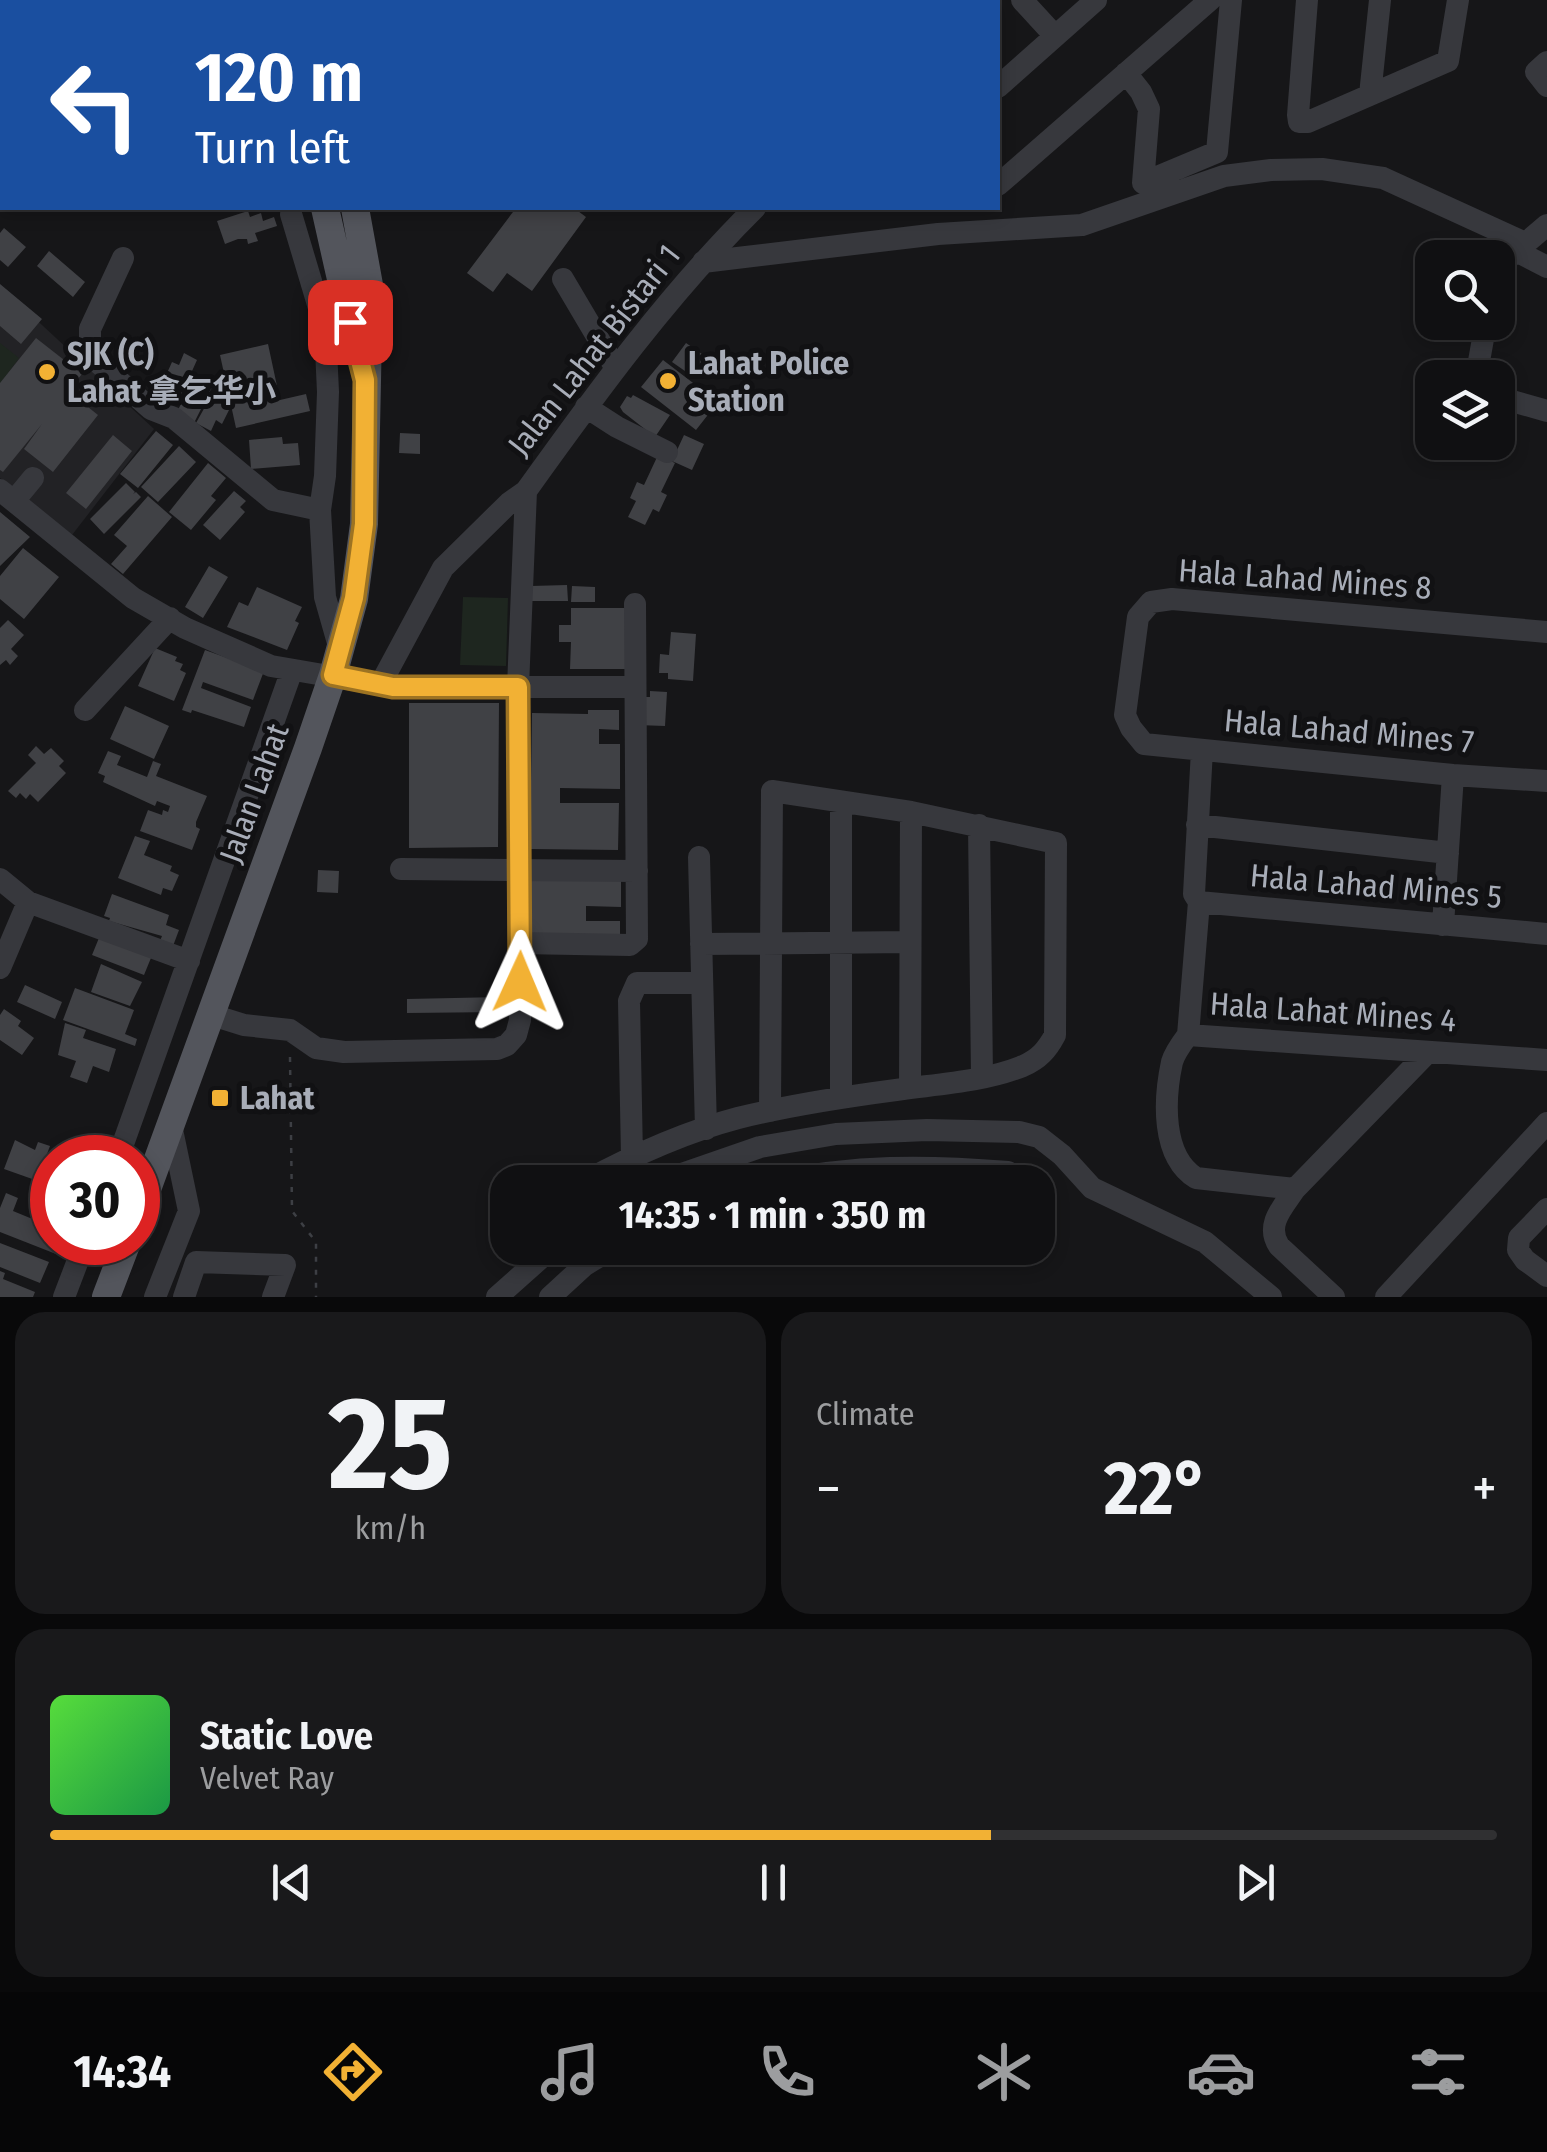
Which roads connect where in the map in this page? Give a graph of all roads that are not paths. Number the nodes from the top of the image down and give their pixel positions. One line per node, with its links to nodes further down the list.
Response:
1 (1022, 0): 8 (street)
2 (1096, 0): 8 (street)
3 (1210, 0): 9 (street)
4 (1230, 0): 9 (street)
5 (1307, 0): 11 (street)
6 (1380, 0): 11 (street)
7 (1458, 0): 11 (street)
8 (1055, 36): 10 (street)
9 (1126, 73): 12 (street)
10 (1000, 85)
11 (1370, 95)
12 (1000, 183)
13 (327, 210): 25 (main road, Jalan Lahat)
14 (355, 210): 25 (main road, Jalan Lahat)
15 (753, 210): 21 (street, Jalan Lahat Bistari 1)
16 (291, 214): 33 (street)
17 (1547, 226): 18 (street)
18 (1521, 247): 19 (street); 21 (street); 22 (street)
19 (1515, 254)
20 (123, 258): 33 (street)
21 (703, 262): 24 (street, Jalan Lahat Bistari 1)
22 (1547, 268)
23 (564, 279): 24 (street)
24 (615, 367): 27 (street, Jalan Lahat Bistari 1)
25 (365, 380): 37 (main road, Jalan Lahat)
26 (1515, 401): 28 (street)
27 (586, 407): 29 (street); 31 (street, Jalan Lahat Bistari 1)
28 (1547, 411)
29 (667, 452)
30 (33, 478): 32 (street)
31 (526, 491): 39 (street, Jalan Lahat Bistari 1); 40 (street, Jalan Lahat Bistari 1)
32 (7, 496): 35 (street)
33 (320, 510): 37 (street)
34 (635, 604): 41 (street)
35 (170, 618): 38 (street); 42 (street)
36 (1547, 632): 43 (street, Hala Lahad Mines 8)
37 (337, 662): 38 (street); 39 (street); 69 (main road, Jalan Lahat)
38 (292, 670): 66 (street)
39 (380, 684): 40 (street)
40 (518, 687): 41 (street); 54 (street, Jalan Lahat Bistari 1)
41 (636, 687): 55 (street)
42 (86, 710)
43 (1144, 744): 44 (street, Hala Lahad Mines 7)
44 (1202, 750): 45 (street, Hala Lahad Mines 7); 50 (street, Hala Lahat Mines 4)
45 (1454, 776): 46 (street, Hala Lahad Mines 7); 51 (street)
46 (1547, 780)
47 (841, 802): 48 (street); 63 (street); 65 (street)
48 (911, 812): 49 (street); 61 (street)
49 (979, 825): 73 (street); 73 (street)
50 (1198, 825): 51 (street); 58 (street, Hala Lahat Mines 4)
51 (1448, 853): 59 (street)
52 (699, 857): 64 (street)
53 (401, 868): 54 (street)
54 (520, 868): 55 (street); 62 (street, Jalan Lahat Bistari 1)
55 (637, 870): 62 (street)
56 (0, 879): 57 (street)
57 (28, 902): 66 (street); 67 (street)
58 (1200, 902): 59 (street, Hala Lahad Mines 5); 70 (street, Hala Lahat Mines 4)
59 (1444, 925): 60 (street, Hala Lahad Mines 5)
60 (1547, 934)
61 (910, 942): 63 (street); 74 (street)
62 (520, 943): 69 (street, Jalan Lahat Bistari 1)
63 (840, 943): 65 (street); 75 (street)
64 (701, 944): 65 (street); 68 (street)
65 (769, 945): 76 (street)
66 (189, 961): 80 (street)
67 (0, 968)
68 (702, 983): 79 (street); 82 (street)
69 (212, 1015): 78 (main road, Jalan Lahat)
70 (1188, 1035): 71 (street, Hala Lahat Mines 4); 85 (street)
71 (1428, 1052): 72 (street, Hala Lahat Mines 4); 85 (street)
72 (1547, 1060)
73 (982, 1078): 74 (street)
74 (910, 1088): 75 (street)
75 (841, 1098): 76 (street)
76 (770, 1111): 79 (street)
77 (1547, 1124): 101 (street)
78 (171, 1125): 81 (main road, Jalan Lahat); 94 (street)
79 (706, 1129): 82 (street)
80 (126, 1135)
81 (160, 1155)
82 (632, 1157): 83 (street)
83 (617, 1165)
84 (708, 1165): 99 (street)
85 (1296, 1189): 100 (street)
86 (1547, 1209): 91 (street)
87 (76, 1265): 92 (street)
88 (118, 1265): 93 (main road)
89 (527, 1265): 97 (street)
90 (585, 1265): 98 (street)
91 (1547, 1276)
92 (64, 1297)
93 (106, 1297)
94 (154, 1297)
95 (184, 1297): 96 (street)
96 (273, 1297)
97 (497, 1297)
98 (550, 1297)
99 (1271, 1297)
100 (1334, 1297)
101 (1386, 1297)

